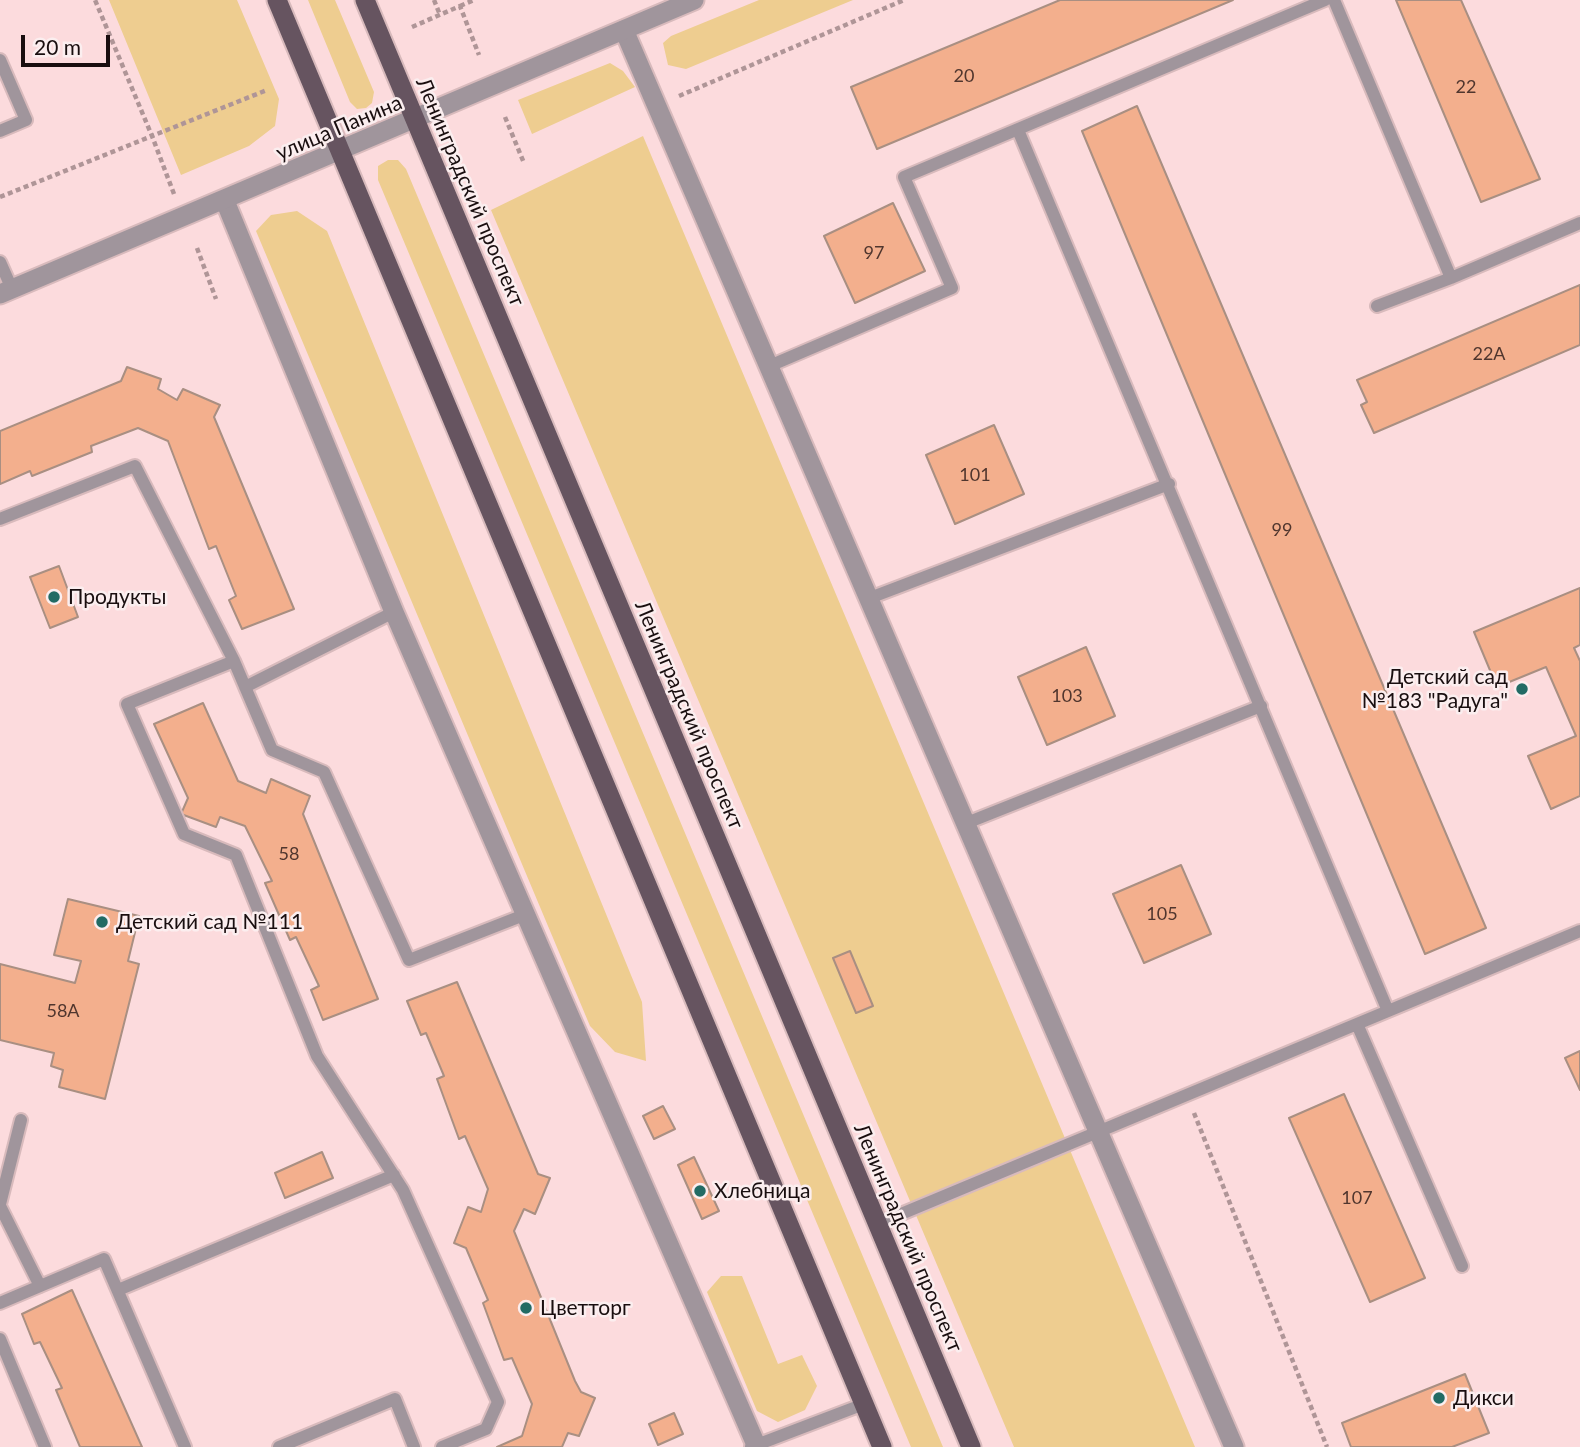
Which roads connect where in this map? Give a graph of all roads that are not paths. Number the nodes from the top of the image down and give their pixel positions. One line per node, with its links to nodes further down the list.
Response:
1 (277, 0): 11 (main road)
2 (365, 0): 8 (main road, Ленинградский проспект)
3 (694, 0): 6 (street, улица Панина)
4 (1325, 0): 9 (lane)
5 (1334, 0): 15 (lane)
6 (624, 30): 8 (street, улица Панина); 18 (street)
7 (0, 60): 10 (lane)
8 (415, 120): 11 (street, улица Панина); 35 (main road, Ленинградский проспект)
9 (1018, 130): 18 (lane); 19 (lane)
10 (0, 131)
11 (339, 153): 12 (street, улица Панина); 41 (main road)
12 (225, 201): 16 (street, улица Панина); 22 (street)
13 (1580, 223): 15 (lane)
14 (0, 262): 16 (lane)
15 (1451, 278): 17 (lane)
16 (6, 292)
17 (1377, 306)
18 (767, 367): 21 (street)
19 (1169, 484): 21 (lane); 25 (lane)
20 (0, 519): 23 (lane)
21 (867, 598): 26 (street)
22 (394, 612): 24 (lane); 27 (street)
23 (233, 661): 24 (lane); 33 (lane)
24 (245, 687): 27 (lane)
25 (1261, 706): 26 (lane); 29 (lane)
26 (964, 824): 32 (street)
27 (524, 915): 42 (street)
28 (1580, 931): 29 (lane)
29 (1388, 1011): 30 (lane)
30 (1357, 1024): 32 (lane); 36 (lane)
31 (21, 1120): 34 (lane)
32 (1097, 1133): 35 (lane); 50 (street)
33 (394, 1175): 38 (lane); 47 (lane)
34 (0, 1205): 37 (lane)
35 (877, 1224): 49 (main road, Ленинградский проспект)
36 (1462, 1266)
37 (40, 1286): 38 (lane); 39 (lane)
38 (118, 1290): 44 (lane)
39 (0, 1303)
40 (0, 1339): 43 (lane)
41 (864, 1404): 42 (lane); 48 (main road)
42 (754, 1446)
43 (45, 1447)
44 (184, 1447)
45 (279, 1447): 46 (lane)
46 (414, 1447)
47 (442, 1447)
48 (882, 1447)
49 (971, 1447)
50 (1234, 1447)

